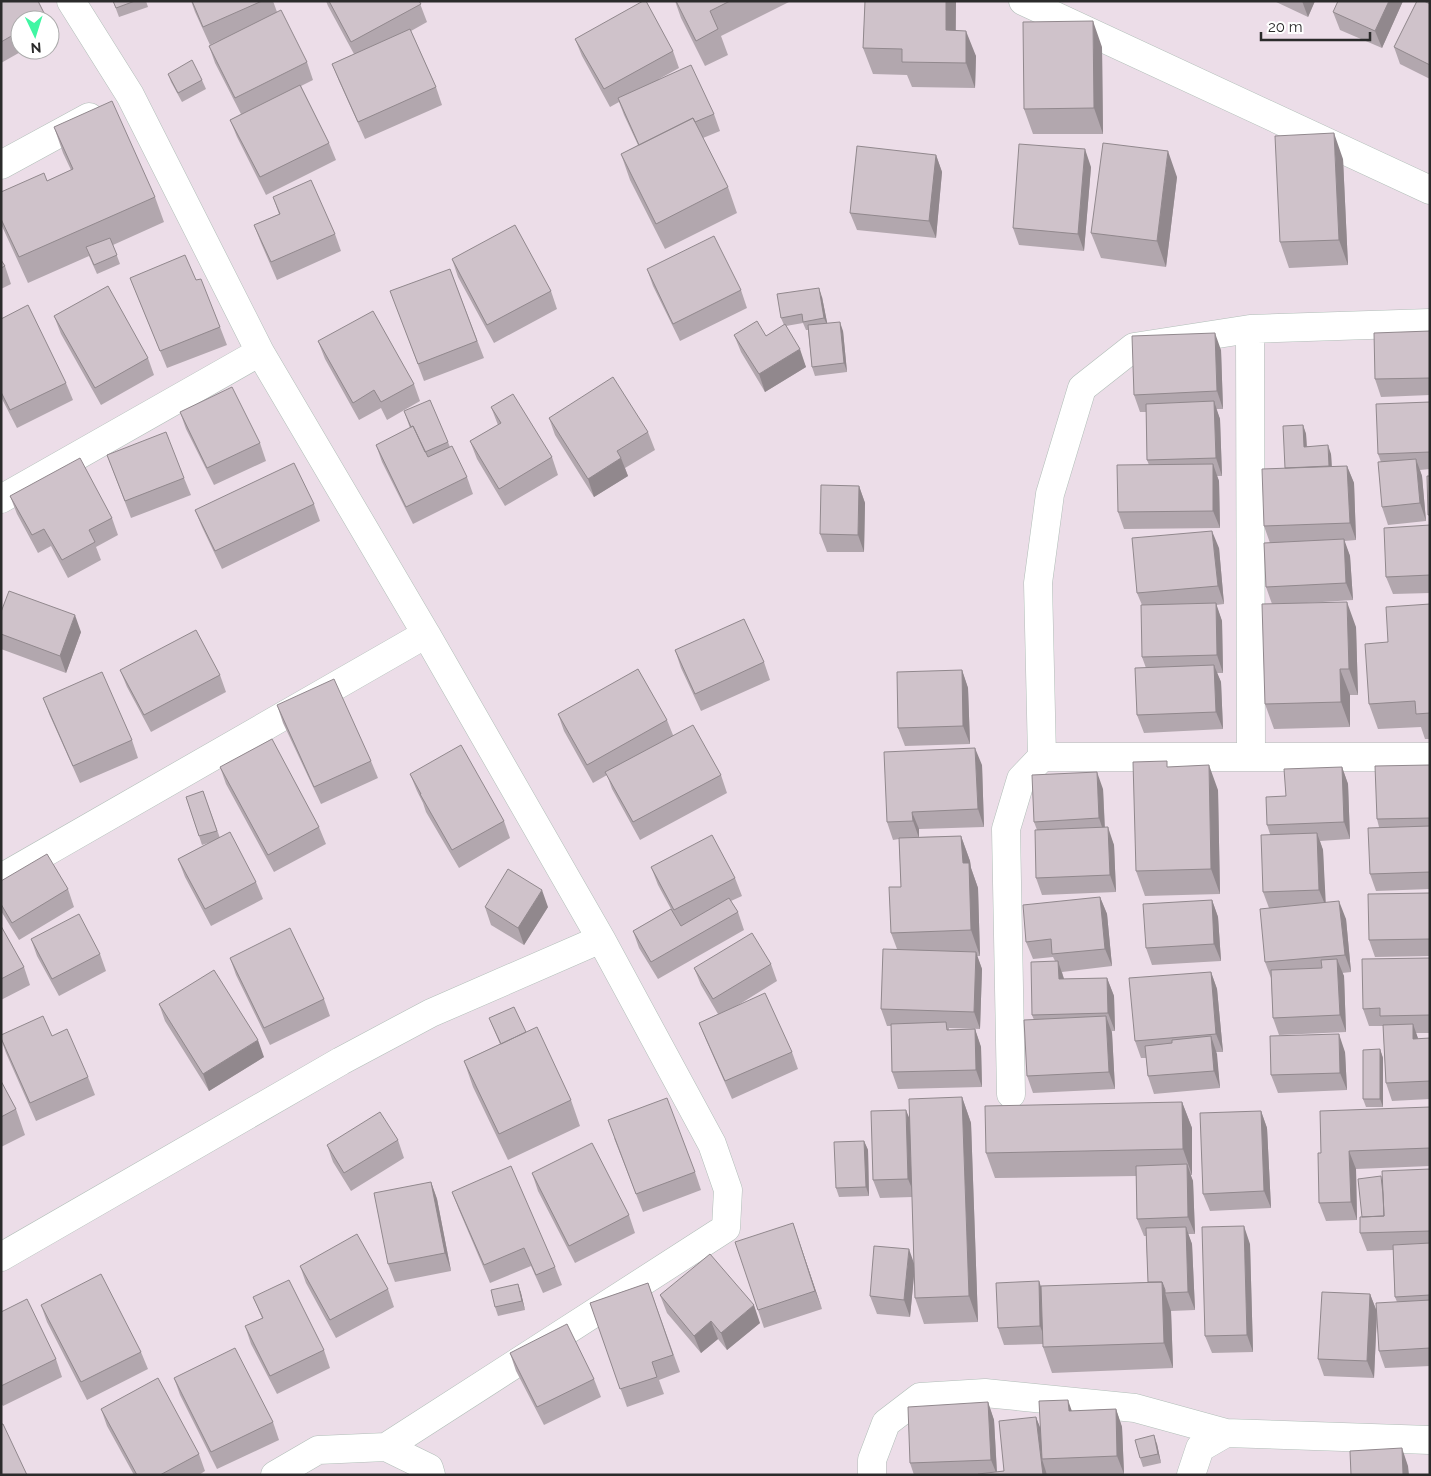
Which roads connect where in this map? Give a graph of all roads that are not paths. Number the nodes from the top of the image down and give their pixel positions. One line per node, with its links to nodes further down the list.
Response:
1 (71, 1): 3 (street)
2 (1023, 1): 5 (street)
3 (130, 95): 4 (street); 8 (street)
4 (1, 165)
5 (1430, 190)
6 (1430, 322): 7 (street)
7 (1250, 329): 11 (street); 12 (street)
8 (260, 352): 9 (street); 10 (street)
9 (1, 499)
10 (426, 634): 14 (street); 15 (street)
11 (1042, 757): 12 (street); 16 (street)
12 (1251, 757): 13 (street)
13 (1430, 757)
14 (1, 878)
15 (601, 939): 17 (street); 20 (street)
16 (1011, 1094)
17 (1, 1257)
18 (1226, 1433): 19 (street); 23 (street); 24 (street)
19 (1430, 1440)
20 (386, 1447): 21 (street); 22 (street)
21 (275, 1475)
22 (431, 1475)
23 (872, 1475)
24 (1191, 1475)

